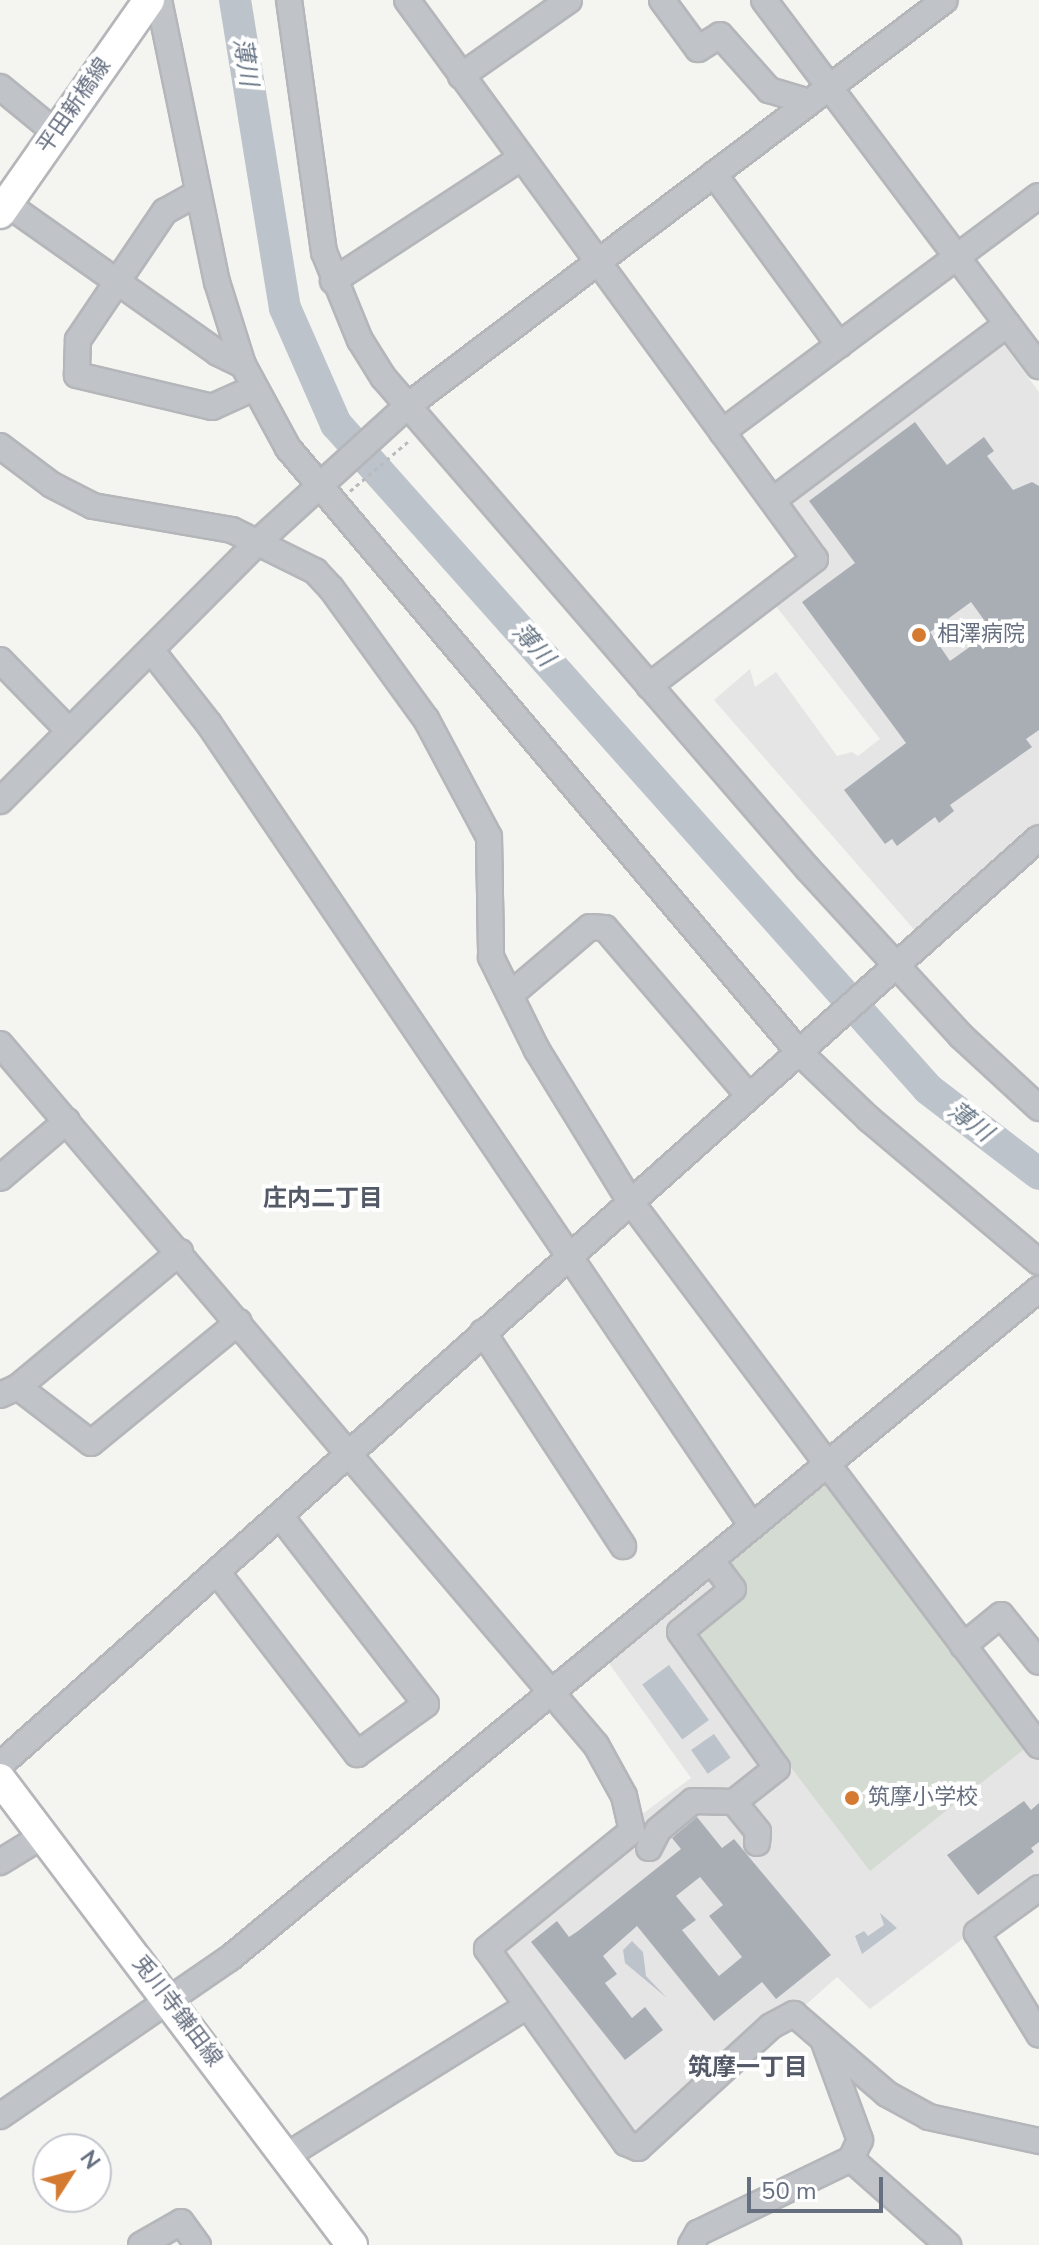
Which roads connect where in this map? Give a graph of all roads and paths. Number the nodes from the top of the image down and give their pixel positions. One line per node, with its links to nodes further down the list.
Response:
1 (149, 0): 12 (main road, 平田新橋線)
2 (159, 0): 15 (street)
3 (289, 0): 21 (street)
4 (407, 0): 9 (street)
5 (569, 0): 9 (street)
6 (662, 0): 11 (street)
7 (764, 0): 11 (street)
8 (945, 0): 11 (street)
9 (461, 76): 13 (street)
10 (0, 87): 12 (street)
11 (818, 95): 14 (street); 18 (street)
12 (55, 132): 17 (main road, 平田新橋線)
13 (521, 158): 19 (street); 21 (street)
14 (714, 174): 19 (street); 23 (street)
15 (198, 193): 20 (street); 24 (street)
16 (1039, 196): 18 (street)
17 (3, 209): 20 (street)
18 (957, 258): 22 (street); 23 (street)
19 (594, 262): 27 (street); 28 (street)
20 (119, 280): 24 (street); 26 (street)
21 (333, 281): 27 (street)
22 (1007, 324): 25 (street); 33 (street)
23 (839, 345): 28 (street)
24 (243, 365): 26 (street)
25 (1039, 366)
26 (254, 388): 31 (street)
27 (400, 412): 31 (street); 37 (street)
28 (722, 432): 33 (street)
29 (413, 436): 32 (path)
30 (0, 446): 34 (street)
31 (320, 484): 34 (street); 44 (street)
32 (340, 500)
33 (773, 500): 37 (street)
34 (260, 540): 35 (street); 42 (street)
35 (151, 650): 38 (street); 51 (street)
36 (0, 660): 38 (street)
37 (649, 686): 41 (street)
38 (69, 731): 39 (street)
39 (0, 801)
40 (1039, 838): 41 (street)
41 (892, 970): 44 (street); 46 (street)
42 (510, 995): 45 (street); 49 (street)
43 (0, 1044): 47 (street)
44 (803, 1048): 45 (street); 52 (street)
45 (749, 1096): 49 (street)
46 (1039, 1108)
47 (67, 1121): 48 (street); 50 (street)
48 (0, 1178)
49 (630, 1201): 51 (street); 58 (street)
50 (180, 1252): 54 (street); 56 (street)
51 (570, 1253): 55 (street); 60 (street)
52 (1039, 1262)
53 (1039, 1289): 58 (street)
54 (239, 1322): 56 (street); 57 (street)
55 (483, 1332): 57 (street); 61 (street)
56 (9, 1391)
57 (349, 1455): 59 (street); 66 (street)
58 (825, 1465): 60 (street); 64 (street)
59 (280, 1516): 63 (street); 63 (street)
60 (752, 1526): 62 (street)
61 (623, 1546)
62 (711, 1560): 66 (street); 70 (street)
63 (217, 1572): 68 (street)
64 (963, 1646): 65 (street); 67 (street)
65 (1039, 1662)
66 (552, 1693): 76 (street); 77 (street)
67 (1039, 1746)
68 (0, 1765)
69 (0, 1779): 71 (main road, 兎川寺鎌田線)
70 (734, 1802): 72 (street); 73 (street)
71 (44, 1835): 74 (street); 76 (main road, 兎川寺鎌田線)
72 (757, 1843)
73 (649, 1848)
74 (0, 1862)
75 (1039, 1888): 78 (street)
76 (169, 2002): 80 (street); 82 (main road, 兎川寺鎌田線)
77 (527, 2006): 79 (street); 82 (street)
78 (1035, 2021)
79 (822, 2037): 81 (street); 83 (street)
80 (0, 2116)
81 (1039, 2141)
82 (286, 2156): 86 (main road, 兎川寺鎌田線)
83 (851, 2159): 87 (street); 88 (street)
84 (141, 2245): 85 (street)
85 (198, 2245)
86 (352, 2245)
87 (691, 2245)
88 (948, 2245)

